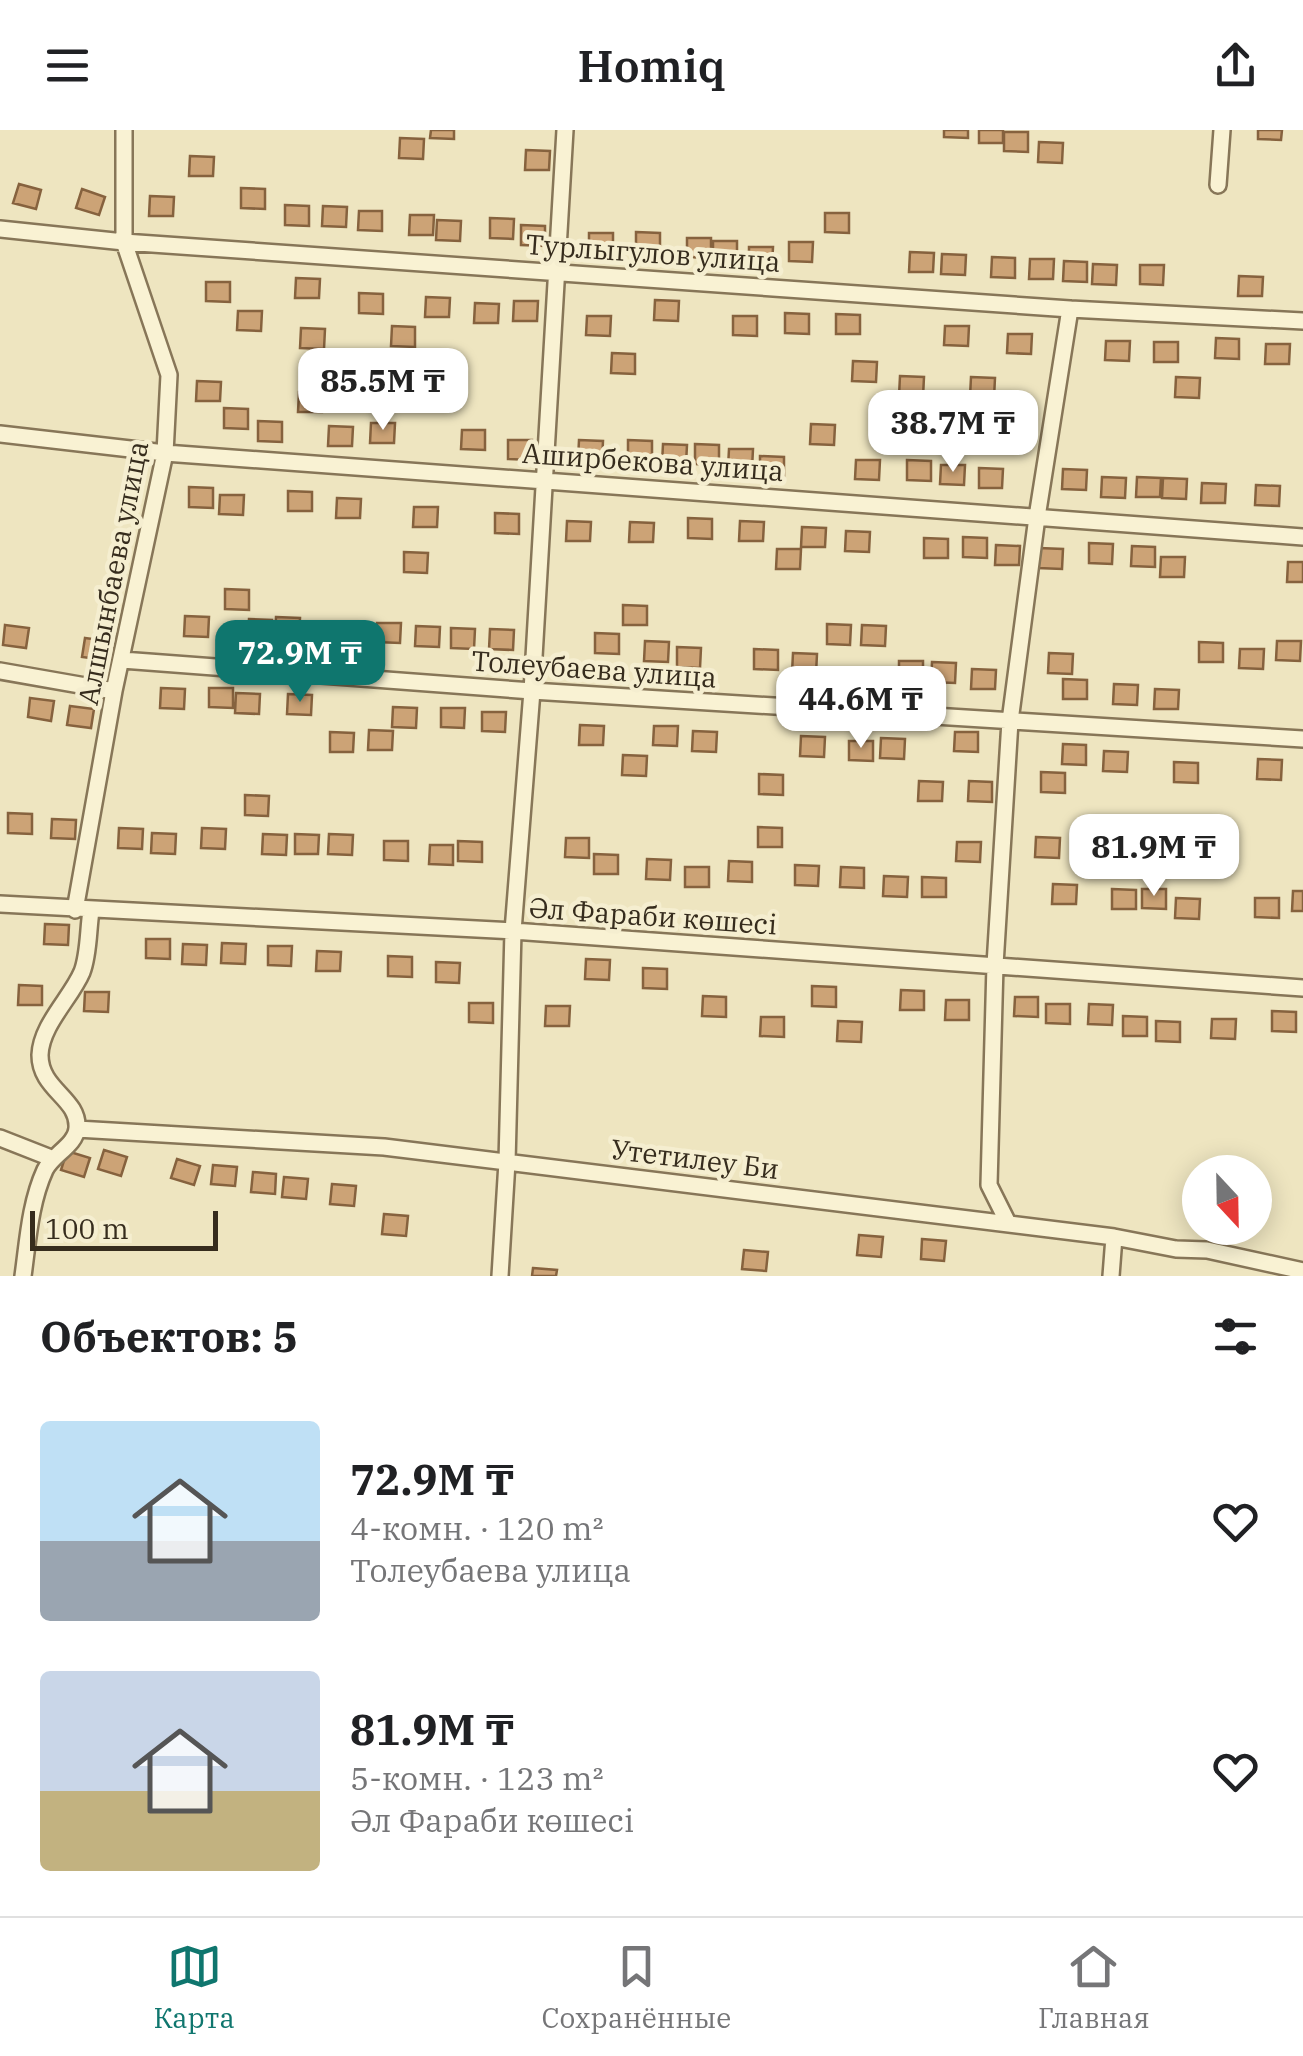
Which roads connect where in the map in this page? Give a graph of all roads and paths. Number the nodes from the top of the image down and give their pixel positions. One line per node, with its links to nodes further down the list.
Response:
1 (124, 130): 6 (street, Алшынбаева улица)
2 (566, 130): 7 (street)
3 (1222, 130): 4 (street)
4 (1218, 185)
5 (0, 228): 6 (street, Турлыгулов улица)
6 (124, 242): 7 (street, Турлыгулов улица); 11 (street, Алшынбаева улица)
7 (560, 270): 8 (street, Турлыгулов улица); 12 (street)
8 (1070, 309): 9 (street, Турлыгулов улица); 13 (street)
9 (1303, 321)
10 (0, 434): 11 (street, Аширбекова улица)
11 (164, 453): 12 (street, Аширбекова улица); 15 (street, Алшынбаева улица)
12 (546, 478): 13 (street, Аширбекова улица); 18 (street)
13 (1037, 517): 14 (street, Аширбекова улица); 19 (street)
14 (1303, 537)
15 (122, 660): 17 (street, Алшынбаева улица); 18 (street, Толеубаева улица)
16 (0, 671): 17 (street)
17 (114, 691): 22 (street, Алшынбаева улица)
18 (532, 691): 19 (street, Толеубаева улица); 23 (street)
19 (1010, 721): 20 (street, Толеубаева улица); 24 (street)
20 (1303, 739)
21 (0, 904): 22 (street, Әл Фараби көшесі)
22 (83, 910): 23 (street, Әл Фараби көшесі); 26 (street, Алшынбаева улица)
23 (513, 932): 24 (street, Әл Фараби көшесі); 29 (street)
24 (995, 965): 25 (street, Әл Фараби көшесі); 30 (street)
25 (1303, 988)
26 (77, 1129): 28 (street); 29 (street, Утетилеу Би)
27 (0, 1138): 28 (street)
28 (51, 1158): 33 (street)
29 (507, 1162): 30 (street, Утетилеу Би); 34 (street)
30 (1008, 1224): 31 (street, Утетилеу Би)
31 (1114, 1237): 32 (street, Утетилеу Би); 35 (street)
32 (1303, 1271)
33 (23, 1276)
34 (500, 1276)
35 (1111, 1276)

